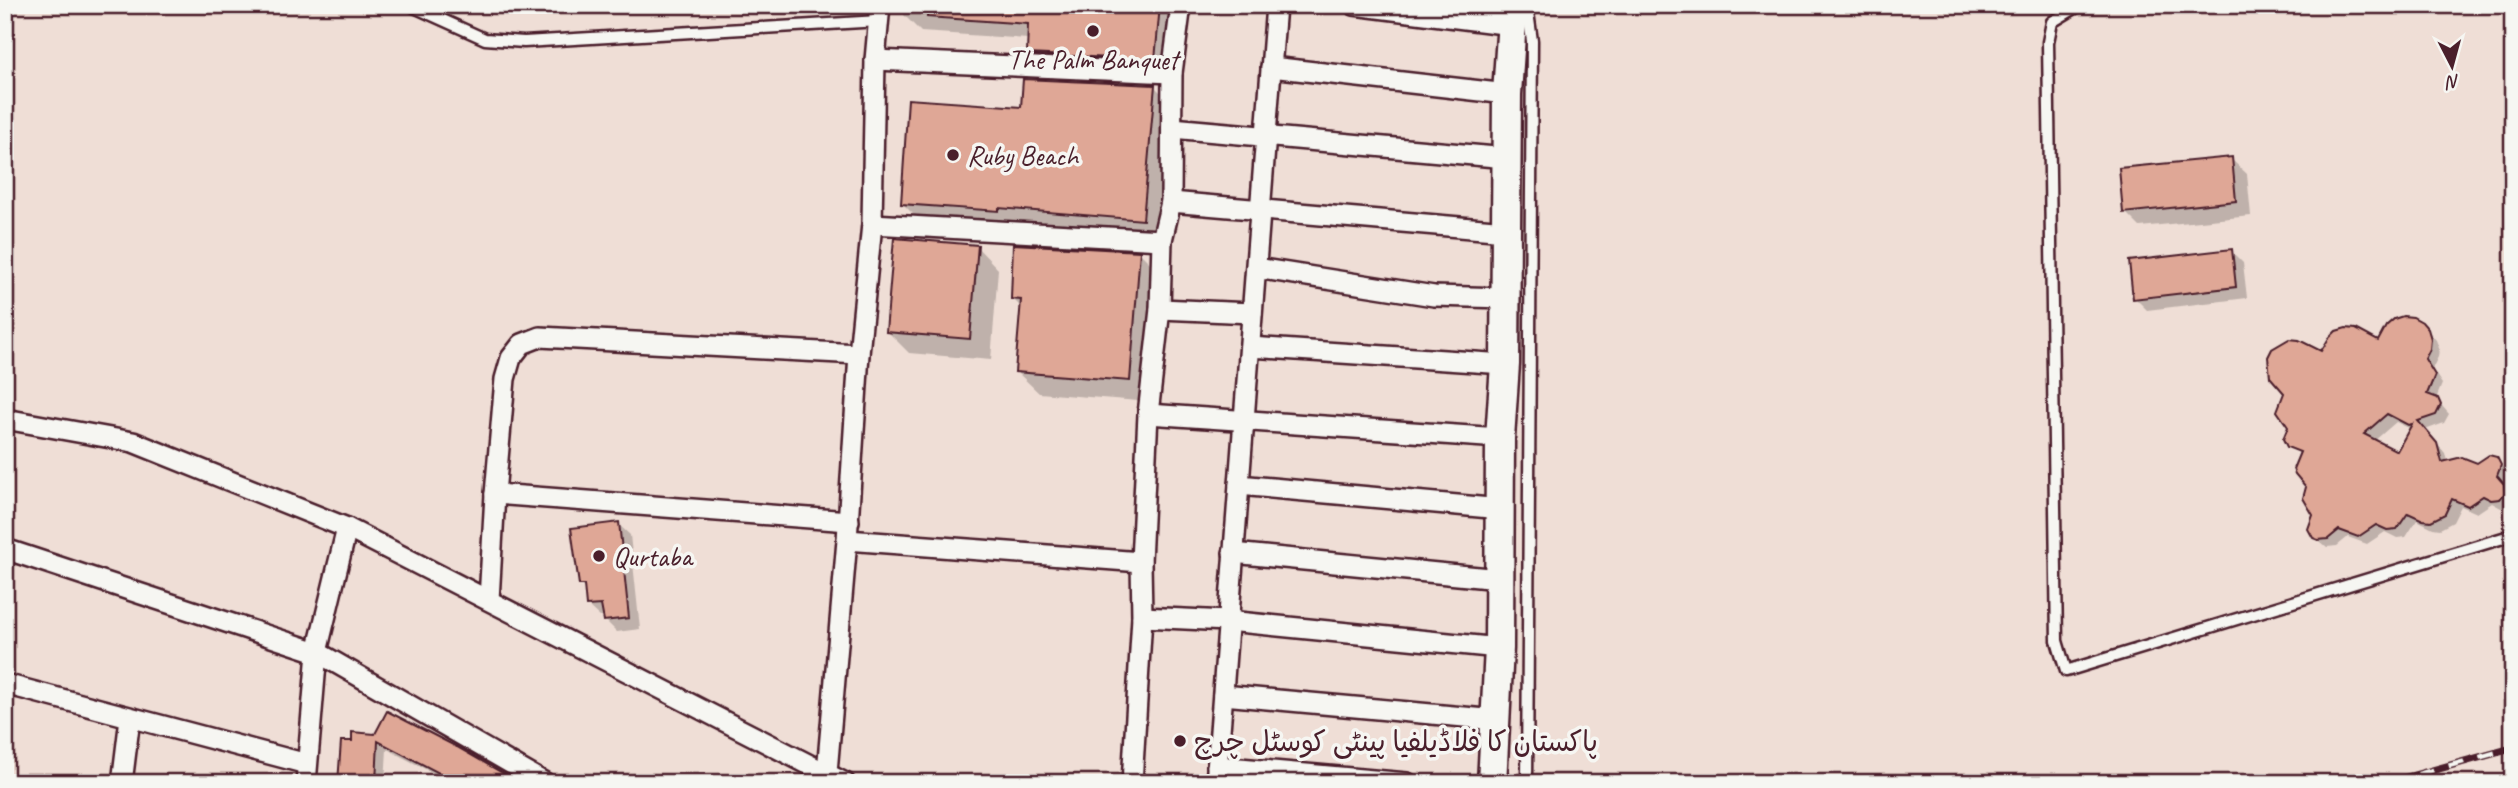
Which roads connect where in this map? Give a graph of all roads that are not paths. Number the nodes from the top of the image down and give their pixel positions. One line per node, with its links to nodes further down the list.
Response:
1 (1181, 5): 10 (street)
2 (1276, 5): 9 (street)
3 (1354, 5): 6 (street)
4 (2080, 5): 36 (lane)
5 (414, 7): 7 (lane)
6 (1517, 12): 11 (main road); 59 (lane)
7 (880, 13): 8 (street)
8 (875, 61): 10 (street); 17 (street)
9 (1271, 67): 11 (street); 13 (street)
10 (1172, 73): 12 (street)
11 (1507, 94): 14 (main road)
12 (1172, 128): 13 (street); 15 (street)
13 (1266, 137): 14 (street); 16 (street)
14 (1507, 158): 18 (main road)
15 (1171, 202): 16 (street); 19 (street)
16 (1260, 209): 18 (street); 20 (street)
17 (872, 223): 19 (street); 25 (street)
18 (1506, 231): 21 (main road)
19 (1162, 240): 22 (street)
20 (1256, 268): 21 (street); 23 (street)
21 (1505, 298): 26 (main road)
22 (1160, 309): 23 (street); 27 (street)
23 (1252, 313): 24 (street)
24 (1250, 346): 26 (street); 29 (street)
25 (859, 354): 32 (street); 35 (street)
26 (1505, 364): 30 (main road)
27 (1148, 414): 29 (street); 39 (street)
28 (5, 419): 34 (street)
29 (1244, 419): 30 (street); 31 (street)
30 (1500, 438): 33 (main road)
31 (1239, 485): 33 (street); 38 (street)
32 (495, 494): 35 (street); 41 (street)
33 (1501, 509): 40 (main road)
34 (347, 528): 41 (street); 45 (street)
35 (848, 530): 39 (street); 50 (street)
36 (2513, 535)
37 (5, 549): 45 (street)
38 (1233, 553): 40 (street); 43 (street)
39 (1140, 562): 42 (street)
40 (1499, 579): 44 (main road)
41 (489, 600): 50 (street)
42 (1142, 617): 43 (street); 56 (street)
43 (1228, 621): 44 (street); 47 (street)
44 (1499, 648): 49 (main road)
45 (317, 652): 51 (street); 54 (street)
46 (5, 684): 48 (street)
47 (1223, 695): 49 (street); 52 (street)
48 (130, 718): 51 (street); 53 (street)
49 (1497, 720): 58 (main road)
50 (827, 772): 55 (street)
51 (307, 773)
52 (1217, 774): 57 (street)
53 (122, 783)
54 (545, 783)
55 (845, 783)
56 (1132, 783)
57 (1407, 783)
58 (1492, 783)
59 (1527, 783)

